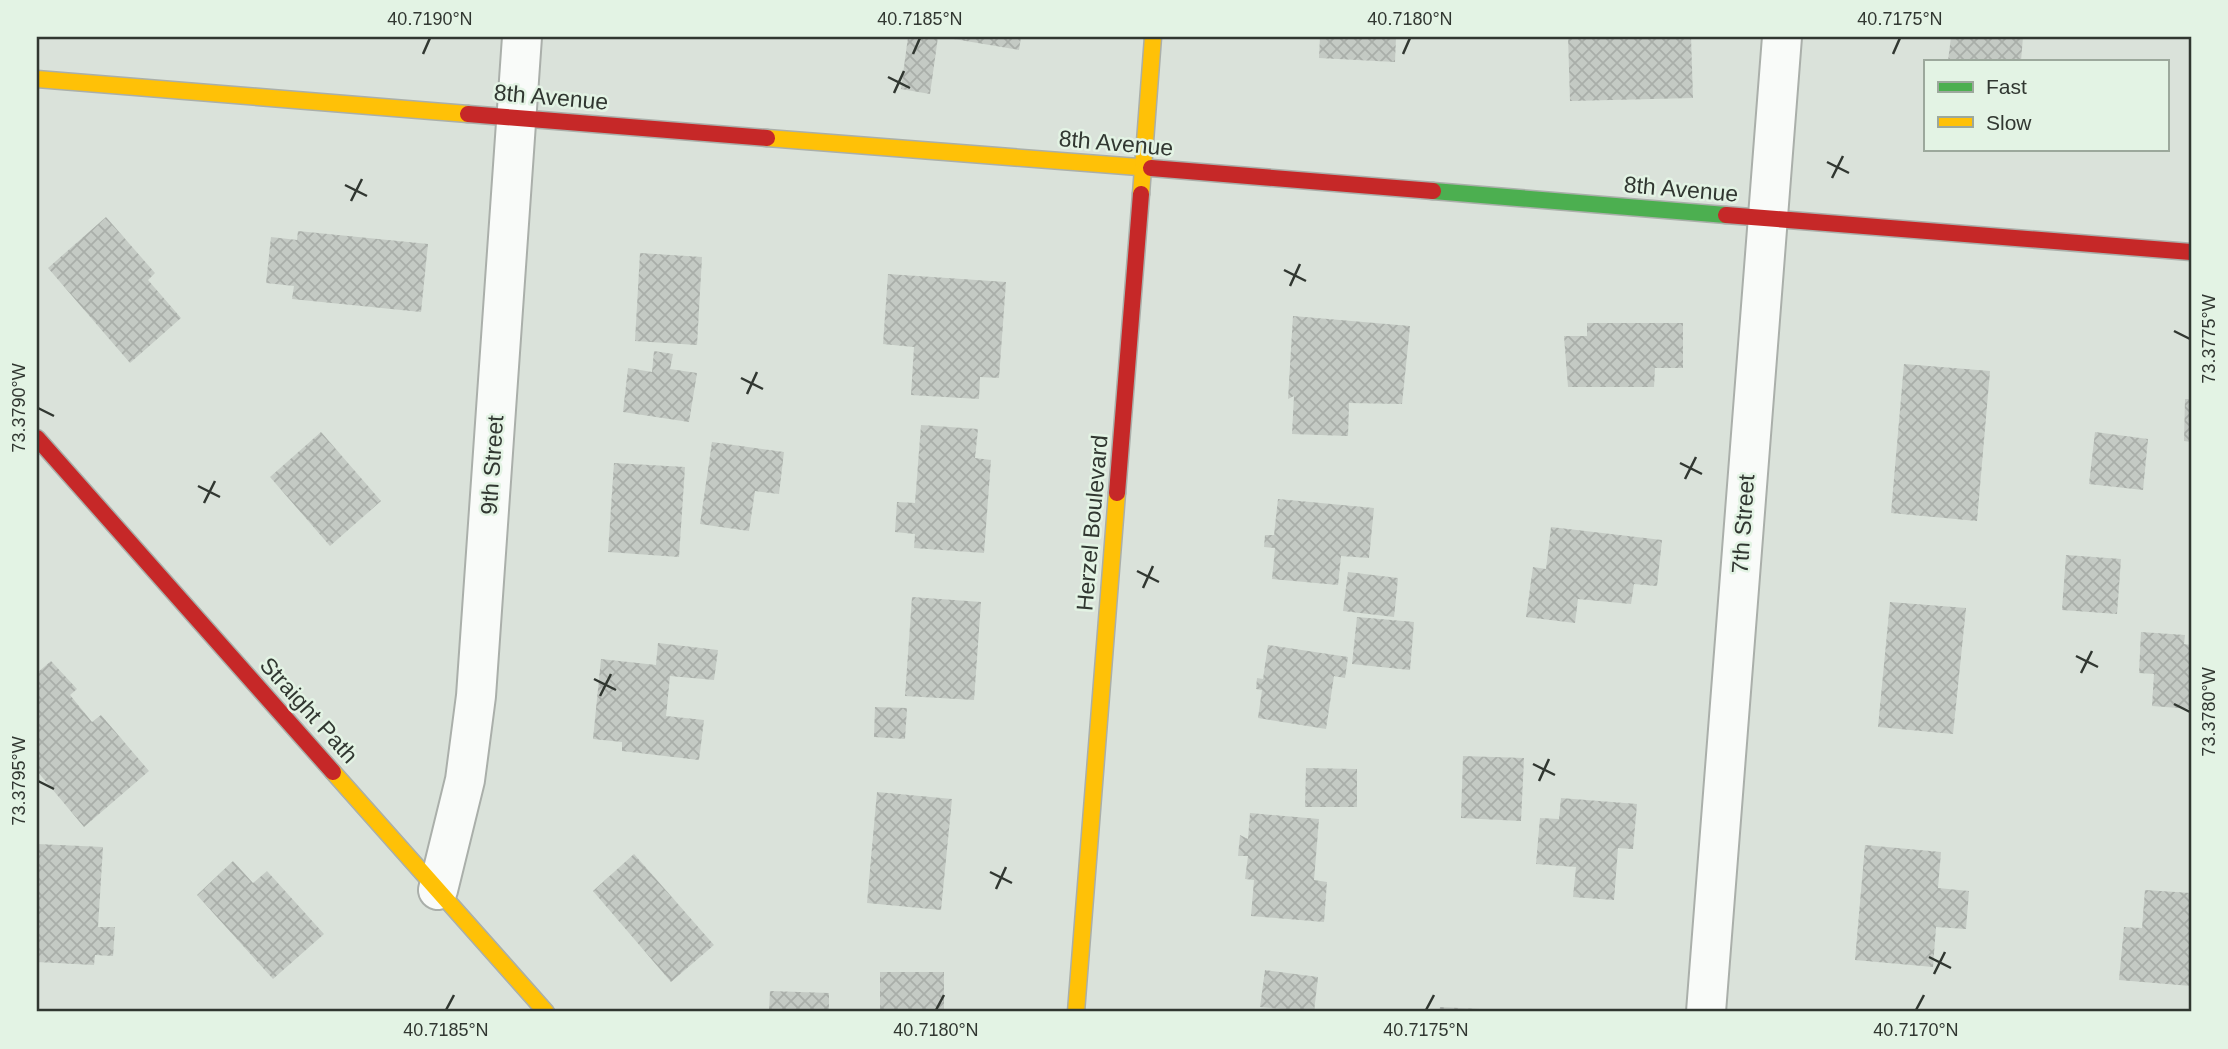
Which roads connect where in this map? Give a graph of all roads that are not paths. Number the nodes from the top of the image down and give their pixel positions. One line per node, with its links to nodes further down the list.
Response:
1 (522, 37): 5 (street, 9th Street)
2 (1153, 37): 6 (street, Herzel Boulevard)
3 (1782, 37): 7 (street, 7th Street)
4 (37, 79): 5 (street, 8th Avenue)
5 (515, 117): 6 (street, 8th Avenue); 10 (street, 9th Street)
6 (1142, 168): 7 (street, 8th Avenue); 12 (street, Herzel Boulevard)
7 (1767, 218): 8 (street, 8th Avenue); 13 (street, 7th Street)
8 (2191, 252)
9 (37, 438): 10 (street, Straight Path)
10 (438, 890): 11 (street, Straight Path)
11 (546, 1012)
12 (1076, 1012)
13 (1706, 1012)

